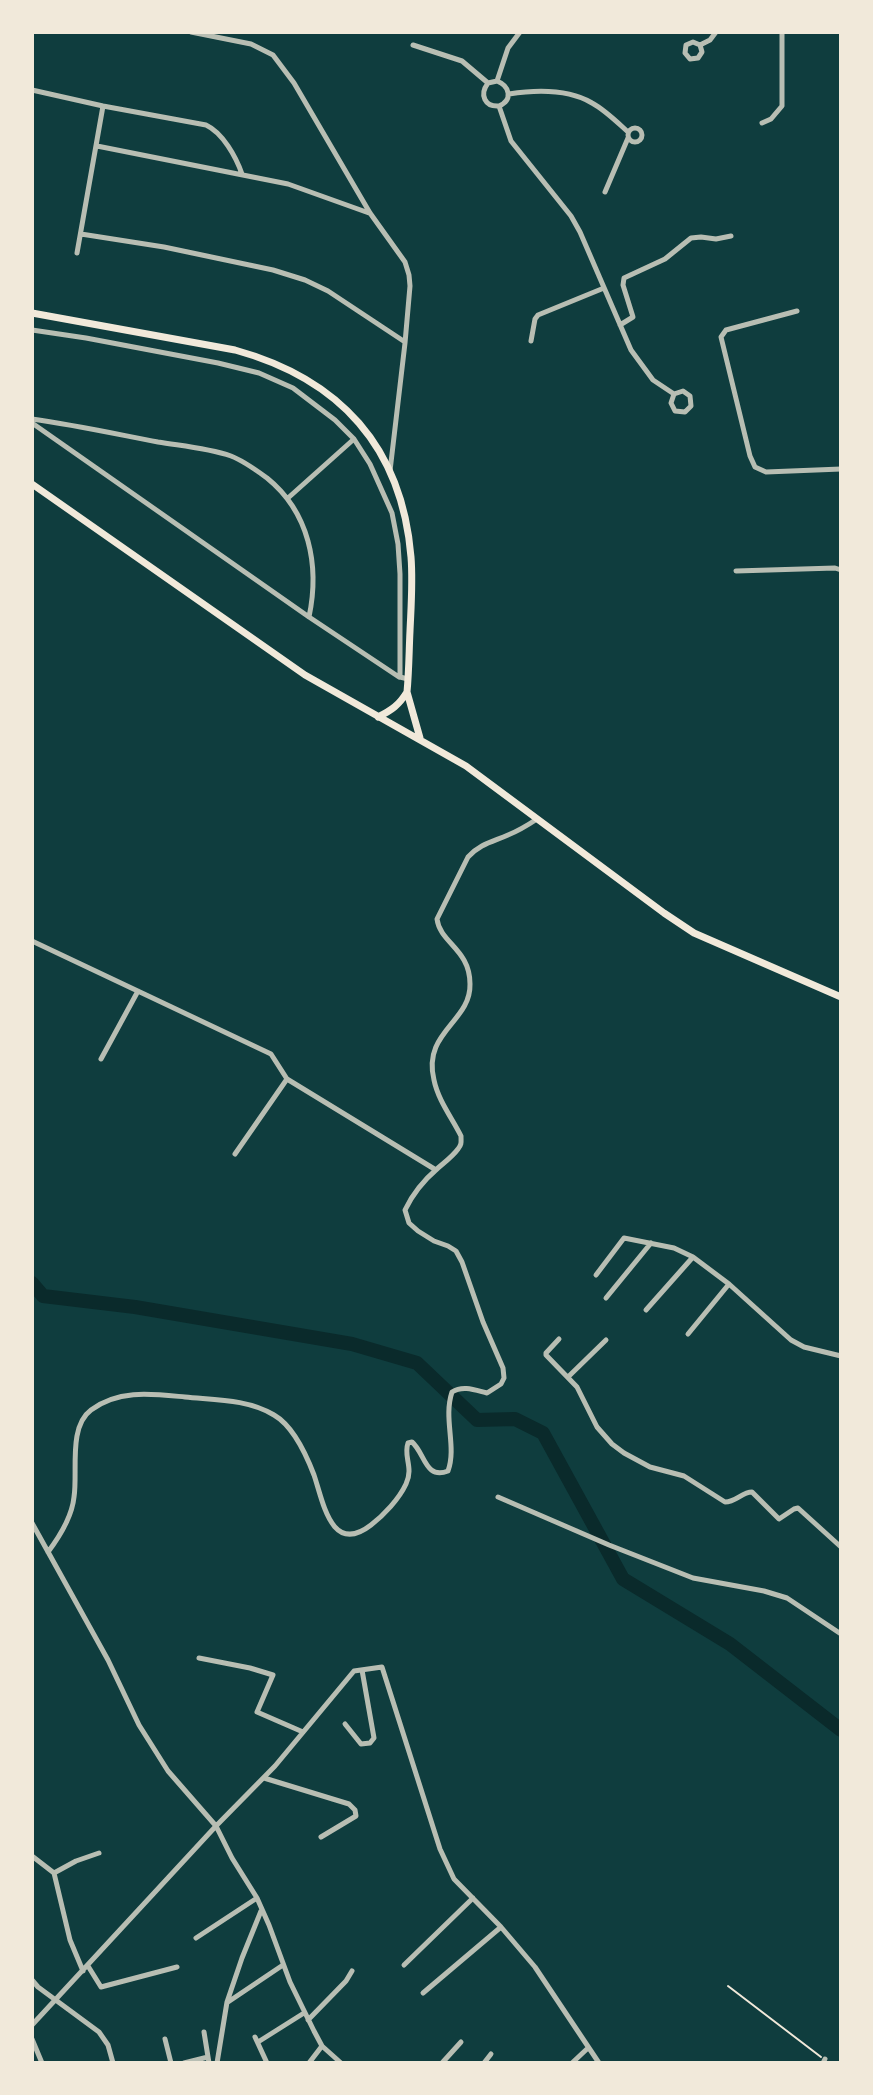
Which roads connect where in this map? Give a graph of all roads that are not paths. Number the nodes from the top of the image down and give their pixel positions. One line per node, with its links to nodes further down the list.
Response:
1 (191, 32): 6 (street)
2 (238, 32): 6 (street)
3 (520, 32): 9 (street)
4 (716, 32): 8 (street)
5 (782, 32): 15 (street)
6 (236, 41): 19 (street)
7 (413, 45): 10 (street)
8 (700, 45)
9 (497, 81): 10 (street); 12 (street)
10 (488, 83): 14 (street)
11 (32, 90): 13 (street)
12 (509, 94): 14 (street); 18 (street)
13 (103, 106): 16 (street); 17 (street)
14 (499, 106): 23 (street)
15 (762, 123)
16 (97, 146): 17 (street); 20 (street)
17 (243, 175): 19 (street)
18 (605, 192)
19 (370, 213): 29 (street)
20 (81, 234): 22 (street); 29 (street)
21 (731, 236): 26 (street)
22 (77, 253)
23 (604, 287): 26 (street); 28 (street)
24 (797, 311): 33 (street)
25 (32, 313): 34 (main road)
26 (620, 325): 30 (street)
27 (32, 330): 32 (street)
28 (531, 341)
29 (405, 343): 34 (street)
30 (674, 394): 30 (street)
31 (32, 421): 36 (street); 39 (street)
32 (354, 439): 36 (street); 40 (street)
33 (841, 469)
34 (390, 471): 40 (main road)
35 (32, 484): 42 (main road)
36 (288, 498): 39 (street)
37 (841, 570): 38 (street)
38 (736, 571)
39 (309, 617): 40 (street)
40 (404, 678): 41 (main road)
41 (407, 692): 42 (main road); 43 (main road)
42 (378, 717): 43 (main road)
43 (420, 738): 44 (main road)
44 (539, 818): 47 (main road); 51 (street)
45 (32, 941): 46 (street)
46 (138, 991): 48 (street); 49 (street)
47 (841, 997)
48 (101, 1059)
49 (287, 1079): 50 (street); 51 (street)
50 (235, 1154)
51 (436, 1170): 66 (street)
52 (651, 1243): 53 (street); 54 (street); 56 (street)
53 (693, 1257): 55 (street); 57 (street)
54 (596, 1275)
55 (729, 1284): 58 (street); 61 (street)
56 (606, 1298)
57 (646, 1310)
58 (688, 1334)
59 (559, 1339): 62 (street)
60 (606, 1340): 62 (street)
61 (841, 1356)
62 (568, 1377): 65 (street)
63 (498, 1497): 67 (street)
64 (32, 1523): 66 (street)
65 (841, 1547)
66 (48, 1552): 73 (street)
67 (841, 1634)
68 (199, 1658): 71 (street)
69 (362, 1670): 70 (street); 71 (street); 79 (street)
70 (345, 1724)
71 (303, 1732): 72 (street)
72 (264, 1778): 73 (street); 74 (street)
73 (216, 1826): 78 (street); 85 (street)
74 (321, 1837)
75 (99, 1853): 77 (street)
76 (32, 1856): 77 (street)
77 (54, 1873): 87 (street)
78 (257, 1898): 80 (street); 82 (street)
79 (473, 1898): 81 (street); 84 (street)
80 (261, 1911): 83 (street); 92 (street)
81 (501, 1927): 90 (street); 101 (street)
82 (196, 1938)
83 (283, 1965): 92 (street); 93 (street)
84 (404, 1965)
85 (88, 1966): 86 (street); 87 (street)
86 (177, 1967)
87 (83, 1971): 91 (street)
88 (352, 1971): 94 (street)
89 (32, 1980): 91 (street)
90 (423, 1993)
91 (56, 2000): 95 (street); 105 (street)
92 (227, 2002): 108 (street)
93 (305, 2013): 94 (street); 109 (street)
94 (308, 2020): 100 (street)
95 (32, 2025)
96 (204, 2032): 103 (street)
97 (32, 2039): 104 (street)
98 (165, 2039): 106 (street)
99 (461, 2042): 112 (street)
100 (322, 2046): 110 (street); 111 (street)
101 (588, 2048): 114 (street); 115 (street)
102 (491, 2054): 113 (street)
103 (208, 2060): 107 (street)
104 (42, 2063)
105 (113, 2063)
106 (171, 2063)
107 (184, 2063)
108 (217, 2063)
109 (267, 2063)
110 (309, 2063)
111 (341, 2063)
112 (442, 2063)
113 (484, 2063)
114 (572, 2063)
115 (599, 2063)

